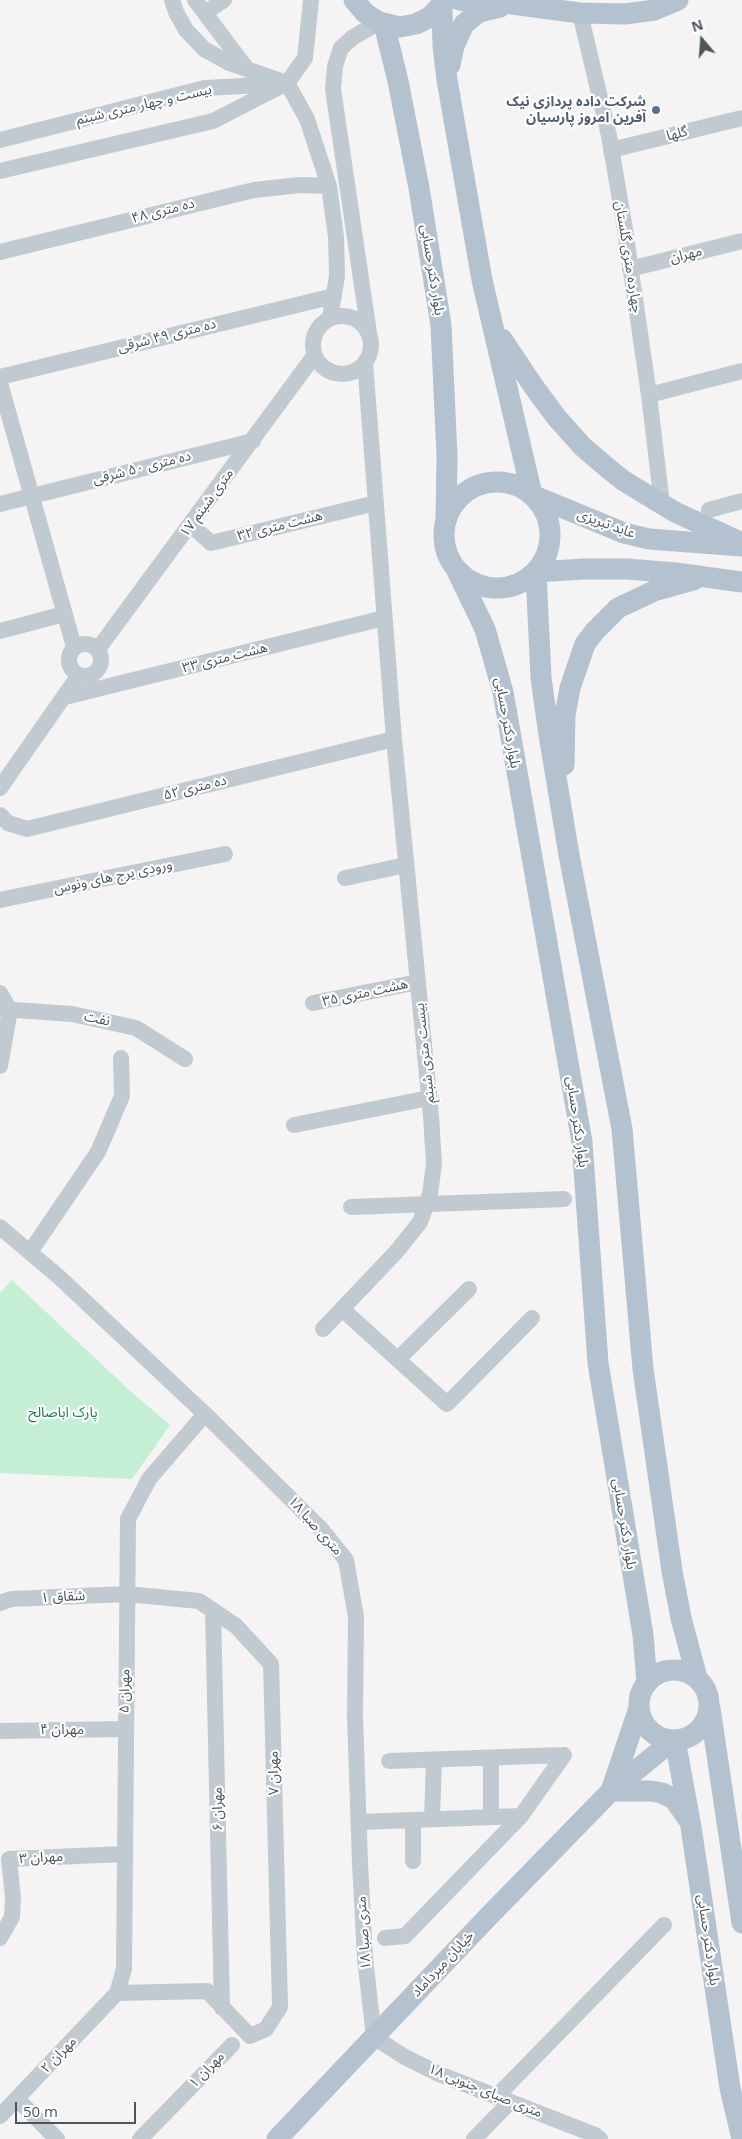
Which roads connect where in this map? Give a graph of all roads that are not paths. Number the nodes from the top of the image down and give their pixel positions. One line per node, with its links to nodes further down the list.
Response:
1 (172, 0): 12 (street)
2 (195, 0): 10 (street)
3 (224, 0): 10 (street)
4 (311, 0): 14 (street)
5 (354, 0): 11 (main road)
6 (673, 0): 9 (main road)
7 (449, 2): 8 (main road); 11 (main road); 13 (main road)
8 (512, 4): 9 (main road); 13 (main road)
9 (580, 13): 17 (street, چهارده متری گلستان)
10 (205, 14): 12 (street)
11 (381, 23): 26 (street); 41 (main road, بلوار دکتر حسابی)
12 (247, 69): 14 (street)
13 (447, 80): 25 (main road)
14 (287, 83): 16 (street, بیست و چهار متری شبنم); 18 (street); 19 (street)
15 (742, 118): 17 (street, گلها)
16 (0, 140)
17 (611, 150): 22 (street, چهارده متری گلستان)
18 (0, 171)
19 (329, 186): 21 (street, ده متری ۴۸); 23 (street)
20 (742, 241): 22 (street, مهران)
21 (0, 252)
22 (630, 269): 32 (street, چهارده متری گلستان)
23 (334, 296): 24 (street); 30 (street, ده متری ۴۹ شرقی)
24 (330, 318): 26 (street); 27 (street)
25 (493, 324): 34 (main road); 39 (main road)
26 (369, 333): 28 (street)
27 (314, 356): 28 (street); 33 (street, ۱۷ متری شبنم)
28 (365, 362): 37 (street, بیست متری شبنم)
29 (742, 371): 32 (street)
30 (0, 377)
31 (0, 383): 35 (street)
32 (649, 395): 39 (street, چهارده متری گلستان)
33 (252, 441): 35 (street, ده متری ۵۰ شرقی); 42 (street, ۱۷ متری شبنم)
34 (532, 495): 41 (main road); 43 (main road, عابد تبریزی); 45 (main road)
35 (32, 496): 38 (street, ده متری ۵۰ شرقی); 48 (street)
36 (742, 501): 40 (street)
37 (376, 503): 42 (street, هشت متری ۳۲); 49 (street, بیست متری شبنم)
38 (0, 504)
39 (662, 504): 43 (main road)
40 (709, 510)
41 (446, 520): 44 (main road)
42 (191, 524): 52 (street, ۱۷ متری شبنم)
43 (742, 545)
44 (457, 571): 45 (main road); 87 (main road, بلوار دکتر حسابی)
45 (536, 572): 46 (main road); 57 (main road)
46 (704, 577): 47 (main road); 57 (main road)
47 (742, 582)
48 (64, 614): 50 (street); 51 (street)
49 (384, 618): 54 (street, هشت متری ۳۳); 55 (street, بیست متری شبنم)
50 (0, 631)
51 (74, 647): 52 (street); 53 (street)
52 (98, 649): 53 (street)
53 (79, 675): 54 (street)
54 (65, 697): 56 (street)
55 (394, 739): 58 (street, ده متری ۵۲); 60 (street, بیست متری شبنم)
56 (0, 788)
57 (561, 803): 86 (main road)
58 (0, 815)
59 (225, 854): 62 (street, ورودی یرج های ونوس)
60 (406, 865): 61 (street); 63 (street, بیست متری شبنم)
61 (345, 878)
62 (0, 900)
63 (418, 982): 65 (street, هشت متری ۳۵); 70 (street, بیست متری شبنم)
64 (0, 993): 66 (street)
65 (313, 1003)
66 (5, 1010): 68 (street, نفت); 69 (street)
67 (121, 1058): 76 (street)
68 (185, 1059)
69 (0, 1065)
70 (429, 1098): 71 (street); 73 (street, بیست متری شبنم)
71 (294, 1125)
72 (564, 1199): 73 (street)
73 (426, 1205): 74 (street); 78 (street, بیست متری شبنم)
74 (351, 1207)
75 (0, 1227): 76 (street, متری صبا ۱۸)
76 (30, 1252): 82 (street, متری صبا ۱۸)
77 (469, 1289): 81 (street)
78 (342, 1309): 80 (street, بیست متری شبنم); 81 (street)
79 (532, 1318): 81 (street)
80 (323, 1329)
81 (398, 1359)
82 (205, 1414): 83 (street, مهران ۵); 101 (street, متری صبا ۱۸)
83 (126, 1594): 84 (street, شقاق ۱); 85 (street, مهران ۷); 90 (street, مهران ۵)
84 (0, 1603)
85 (213, 1610): 111 (street, مهران ۶); 111 (street, مهران ۷)
86 (697, 1678): 87 (main road); 89 (main road)
87 (647, 1683): 88 (main road)
88 (639, 1708): 92 (main road); 96 (main road)
89 (710, 1708): 92 (main road); 105 (main road)
90 (124, 1730): 91 (street, مهران ۴); 103 (street, مهران ۵)
91 (0, 1731)
92 (674, 1741): 96 (main road, خیابان میرداماد); 102 (main road, بلوار دکتر حسابی)
93 (491, 1758): 94 (street); 97 (street); 98 (street)
94 (434, 1760): 95 (street); 99 (street)
95 (389, 1762)
96 (611, 1791): 102 (main road); 112 (main road, خیابان میرداماد)
97 (521, 1816): 98 (street); 109 (street)
98 (491, 1817): 99 (street)
99 (432, 1819): 100 (street)
100 (413, 1820): 101 (street); 104 (street)
101 (359, 1822): 112 (street, متری صبا ۱۸)
102 (691, 1827): 121 (main road, بلوار دکتر حسابی)
103 (124, 1854): 108 (street, مهران ۳); 110 (street, مهران ۵)
104 (413, 1861)
105 (738, 1870): 106 (main road)
106 (742, 1923)
107 (664, 1925): 114 (street)
108 (0, 1938)
109 (385, 1938)
110 (117, 1993): 111 (street); 115 (street, مهران ۲)
111 (222, 2008)
112 (374, 2037): 114 (street, ۱۸ متری صبای جنوبی); 116 (main road, خیابان میرداماد)
113 (232, 2045): 118 (street, مهران ۱)
114 (503, 2100): 119 (street); 120 (street, ۱۸ متری صبای جنوبی)
115 (6, 2105): 117 (street)
116 (283, 2137)
117 (57, 2139)
118 (140, 2139)
119 (474, 2139)
120 (600, 2139)
121 (742, 2139)

